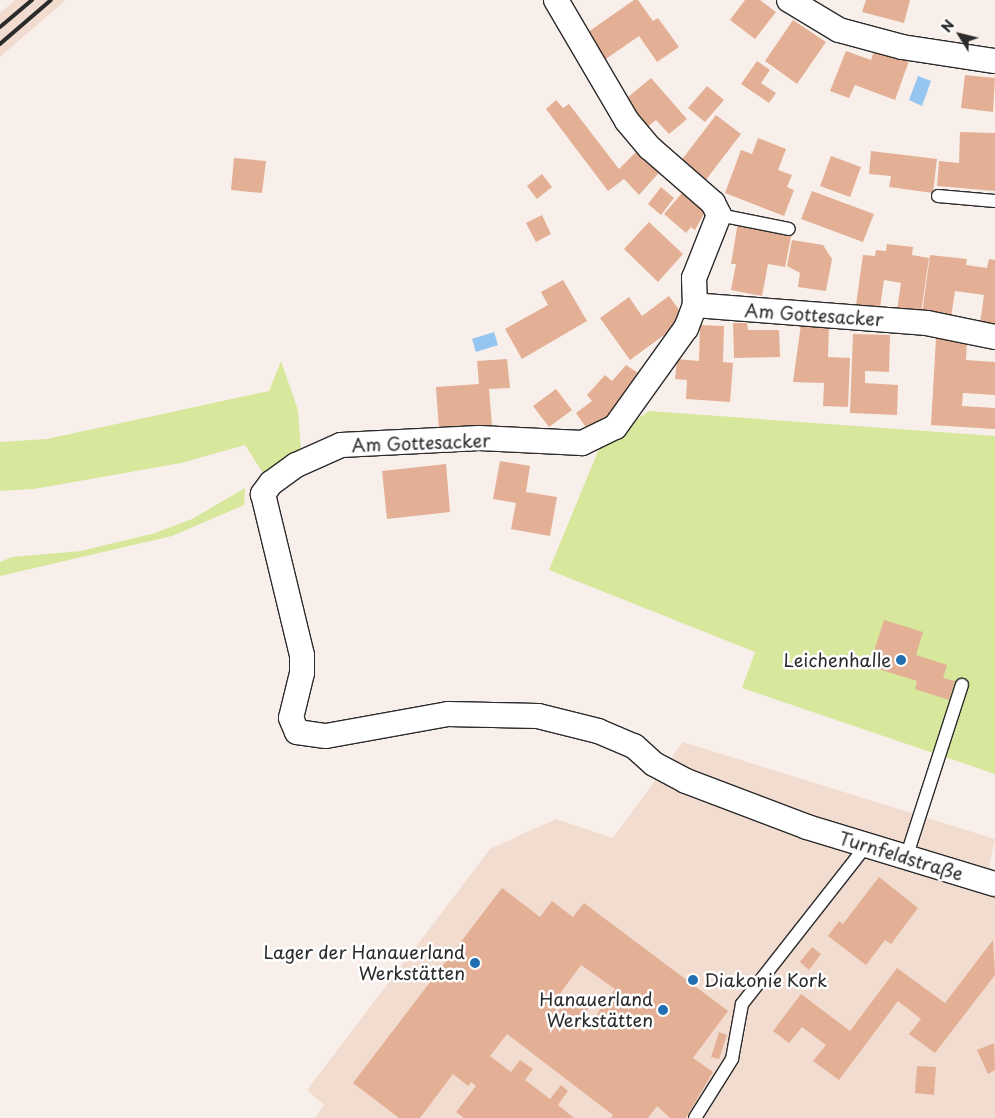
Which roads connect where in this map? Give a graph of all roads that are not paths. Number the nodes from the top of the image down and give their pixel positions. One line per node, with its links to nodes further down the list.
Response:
1 (556, 0): 6 (street)
2 (789, 0): 3 (street)
3 (995, 61)
4 (938, 196): 5 (lane)
5 (995, 201)
6 (719, 215): 7 (lane); 8 (street)
7 (789, 229)
8 (695, 305): 9 (street, Am Gottesacker); 11 (street, Am Gottesacker)
9 (995, 337)
10 (962, 685): 13 (lane)
11 (686, 781): 12 (street, Turnfeldstraße)
12 (866, 846): 13 (street, Turnfeldstraße); 15 (lane)
13 (906, 858): 14 (street, Turnfeldstraße)
14 (995, 884)
15 (695, 1118)

